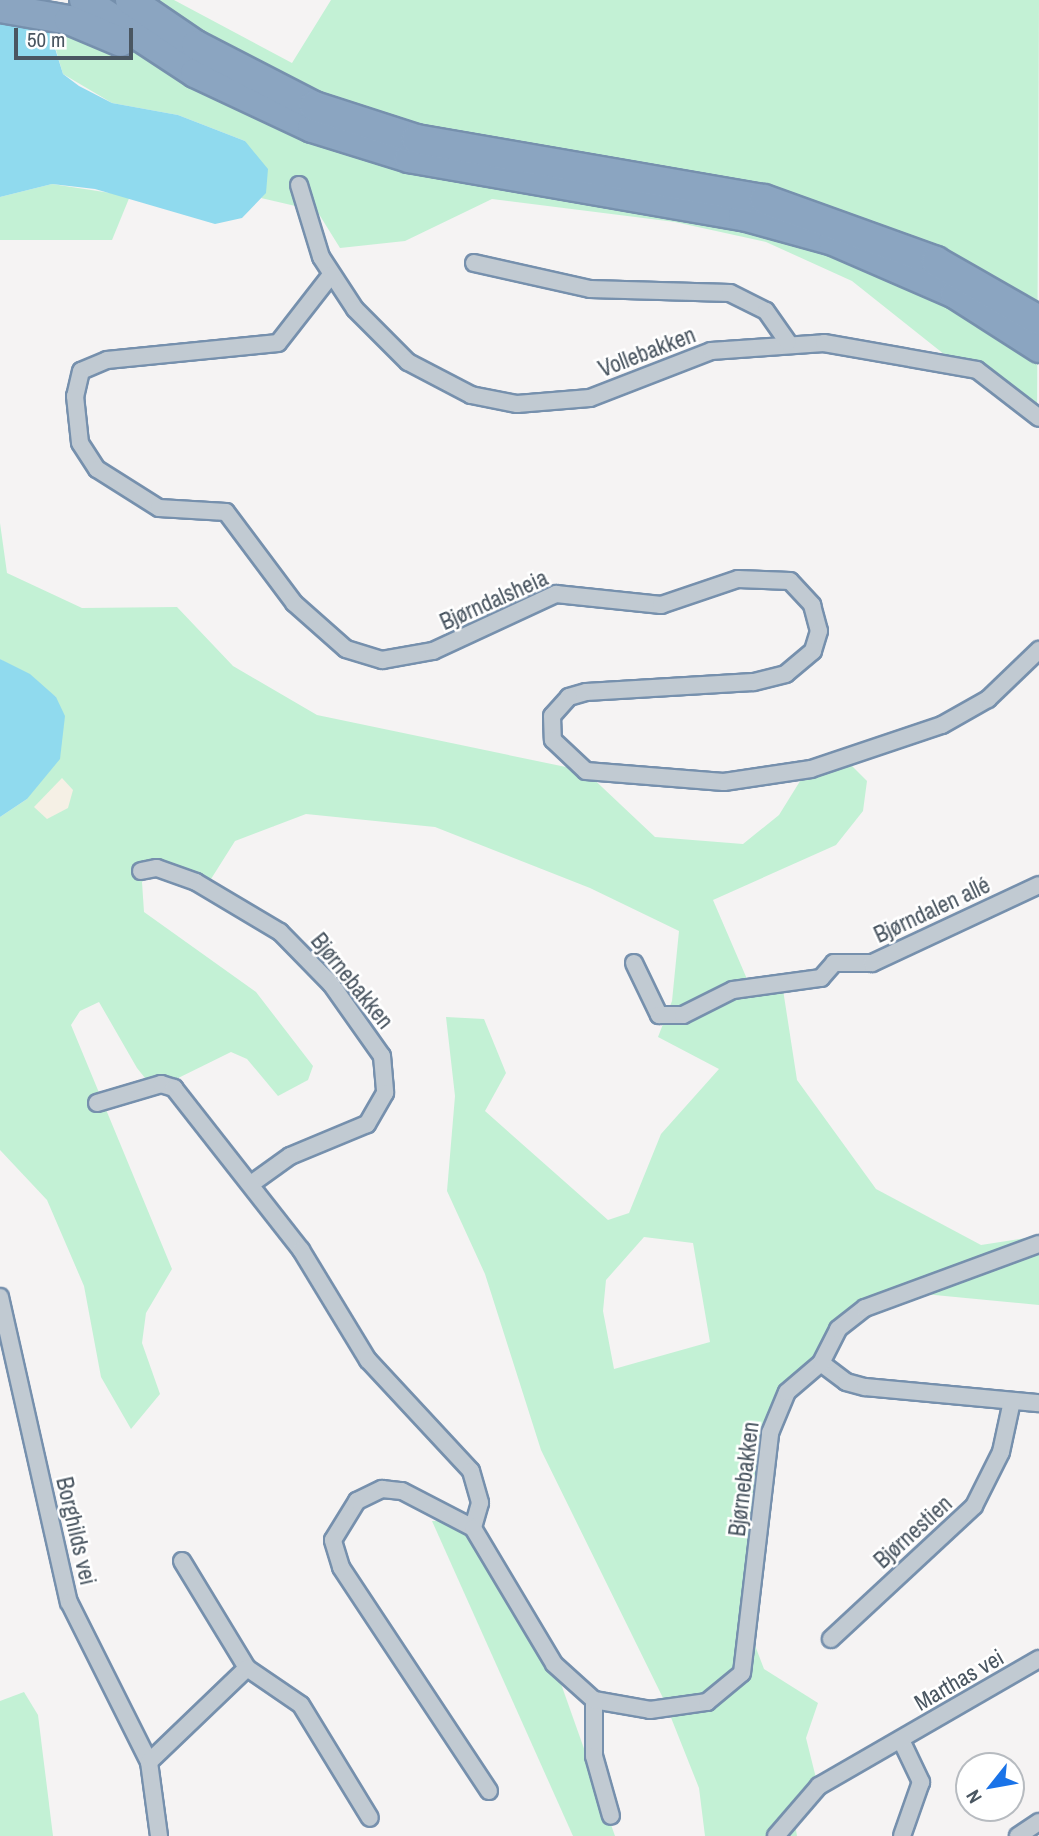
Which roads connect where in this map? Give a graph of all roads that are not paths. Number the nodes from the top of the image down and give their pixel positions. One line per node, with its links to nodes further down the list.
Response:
1 (84, 0): 6 (highway)
2 (130, 0): 5 (highway)
3 (141, 0): 5 (highway)
4 (0, 8): 6 (highway)
5 (167, 26): 10 (highway)
6 (195, 74): 12 (highway)
7 (299, 185): 9 (street, Vollebakken)
8 (474, 263): 11 (street, Vollebakken)
9 (331, 275): 11 (street, Vollebakken); 14 (street, Bjørndalsheia)
10 (1039, 320)
11 (788, 342): 13 (street, Vollebakken)
12 (1039, 348)
13 (1039, 418)
14 (1039, 650)
15 (141, 871): 19 (street, Bjørnebakken)
16 (1039, 885): 17 (street, Bjørndalen allé)
17 (634, 963)
18 (97, 1102): 19 (street)
19 (251, 1184): 25 (street)
20 (1039, 1244): 22 (street, Bjørnebakken)
21 (0, 1297): 32 (street, Borghilds vei)
22 (821, 1363): 23 (street); 30 (street, Bjørnebakken)
23 (1012, 1401): 24 (street); 27 (street, Bjørnestien)
24 (1039, 1403)
25 (473, 1528): 30 (street); 33 (street)
26 (182, 1561): 29 (street)
27 (831, 1639)
28 (1039, 1659): 31 (street, Marthas vei)
29 (247, 1668): 32 (street); 35 (street)
30 (594, 1700): 34 (street)
31 (901, 1741): 38 (street, Marthas vei); 39 (street, Marthas vei)
32 (149, 1762): 37 (street, Borghilds vei)
33 (489, 1791)
34 (611, 1816)
35 (370, 1818)
36 (1039, 1822): 40 (street)
37 (159, 1836)
38 (776, 1836)
39 (902, 1836)
40 (1018, 1836)

